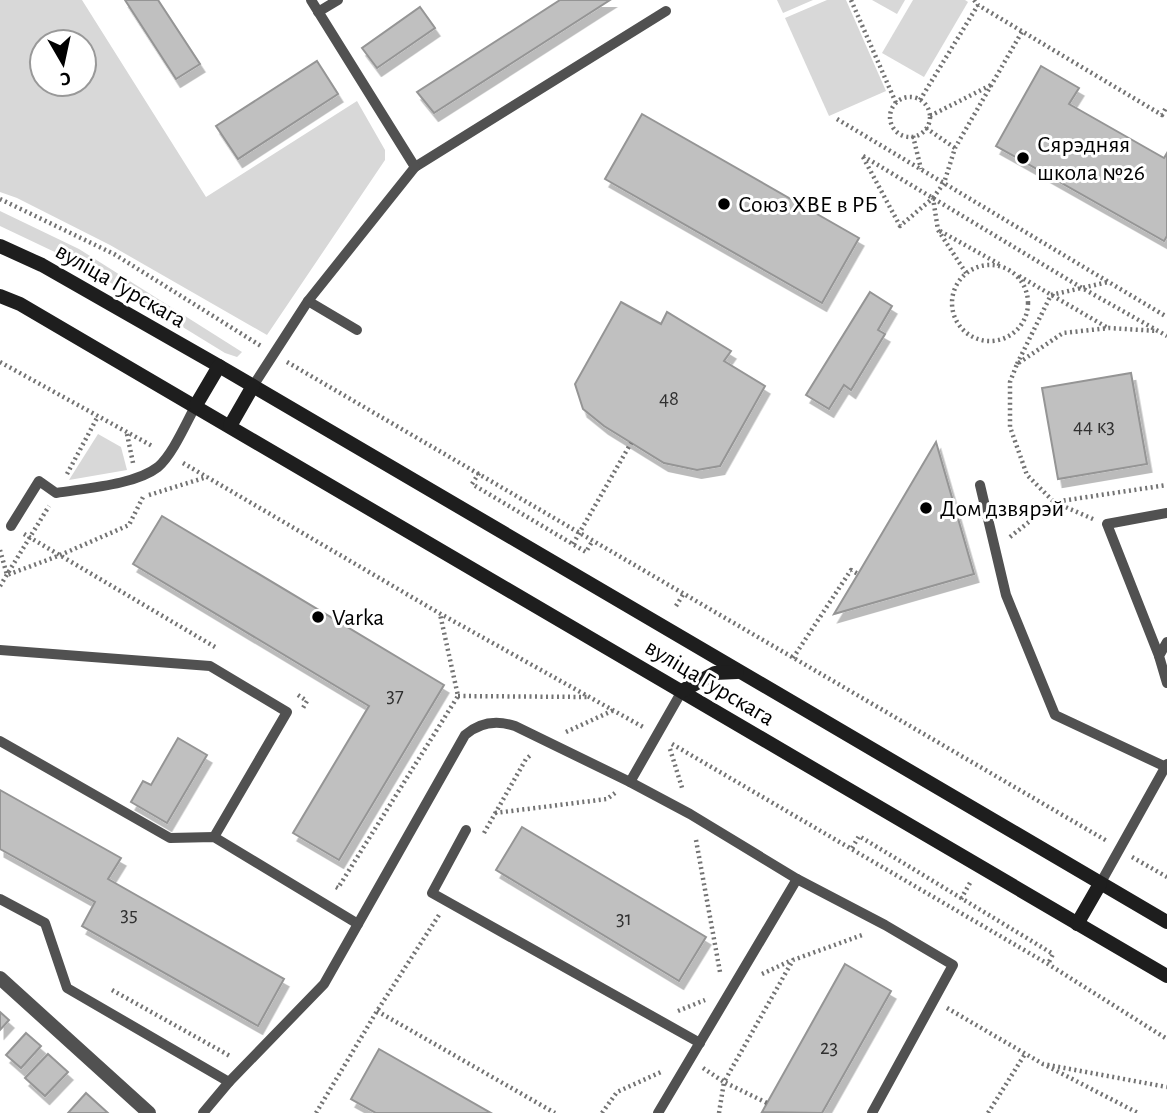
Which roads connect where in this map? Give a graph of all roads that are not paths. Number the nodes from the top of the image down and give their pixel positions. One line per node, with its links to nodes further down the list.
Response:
1 (311, 0): 4 (lane)
2 (338, 0): 4 (lane)
3 (666, 11): 5 (lane)
4 (318, 12): 5 (lane)
5 (415, 167): 8 (lane)
6 (0, 246): 10 (main road, вуліца Гурскага)
7 (0, 296): 12 (main road, вуліца Гурскага)
8 (308, 301): 9 (lane); 11 (lane)
9 (357, 330)
10 (219, 366): 11 (main road, вуліца Гурскага); 12 (main road)
11 (253, 386): 13 (main road); 20 (main road, вуліца Гурскага)
12 (196, 405): 13 (main road, вуліца Гурскага); 16 (lane)
13 (230, 426): 22 (main road, вуліца Гурскага)
14 (981, 485): 24 (lane)
15 (1167, 513): 19 (lane)
16 (11, 526)
17 (1167, 642): 19 (lane)
18 (0, 650): 27 (lane)
19 (1159, 656): 21 (lane)
20 (737, 672): 22 (main road); 29 (main road, вуліца Гурскага)
21 (1167, 683)
22 (682, 691): 25 (lane); 33 (main road, вуліца Гурскага)
23 (0, 741): 27 (lane)
24 (1166, 766): 29 (lane)
25 (630, 782): 28 (lane); 32 (lane)
26 (466, 830): 36 (lane)
27 (214, 837): 32 (lane)
28 (797, 879): 36 (lane); 41 (lane)
29 (1100, 884): 31 (main road, вуліца Гурскага); 33 (main road)
30 (0, 899): 37 (lane)
31 (1167, 922)
32 (358, 924): 37 (lane)
33 (1077, 925): 34 (main road, вуліца Гурскага)
34 (1167, 976)
35 (0, 978): 38 (street)
36 (700, 1043): 40 (lane)
37 (229, 1082): 39 (lane)
38 (149, 1113)
39 (203, 1113)
40 (658, 1113)
41 (872, 1113)

